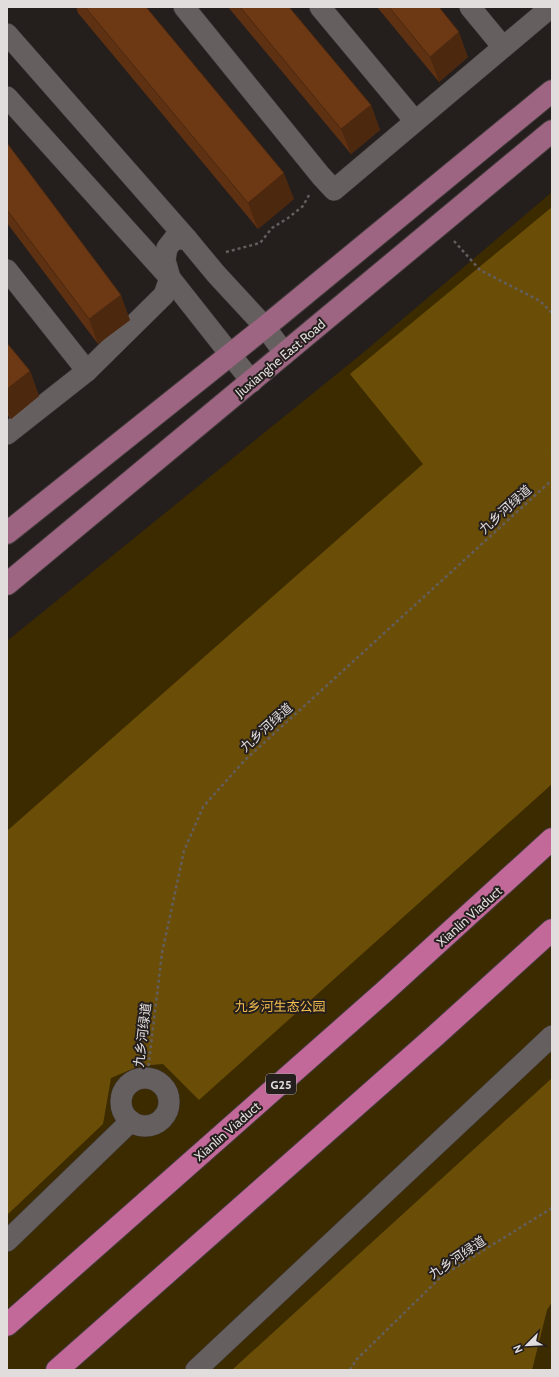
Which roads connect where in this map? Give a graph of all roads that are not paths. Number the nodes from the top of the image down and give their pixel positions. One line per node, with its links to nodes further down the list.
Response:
1 (184, 7): 9 (street)
2 (320, 7): 9 (street)
3 (470, 7): 6 (street)
4 (551, 7): 6 (street)
5 (7, 34): 11 (street)
6 (503, 47): 9 (street)
7 (552, 91): 14 (main road)
8 (7, 97): 13 (street)
9 (415, 121)
10 (552, 132): 16 (main road, Jiuxianghe East Road)
11 (187, 239): 13 (street); 14 (street)
12 (7, 270): 17 (street)
13 (170, 278): 15 (street); 17 (street)
14 (265, 327): 15 (main road); 16 (street)
15 (229, 354): 18 (street); 20 (main road)
16 (285, 354): 18 (main road, Jiuxianghe East Road)
17 (87, 371): 19 (street)
18 (252, 382): 21 (main road, Jiuxianghe East Road)
19 (7, 434)
20 (7, 533)
21 (7, 584)
22 (552, 839): 27 (highway, Xianlin Viaduct / G25)
23 (552, 930): 28 (highway)
24 (552, 1036): 29 (street)
25 (131, 1121): 25 (street); 26 (street)
26 (7, 1241)
27 (7, 1325)
28 (57, 1370)
29 (196, 1370)

